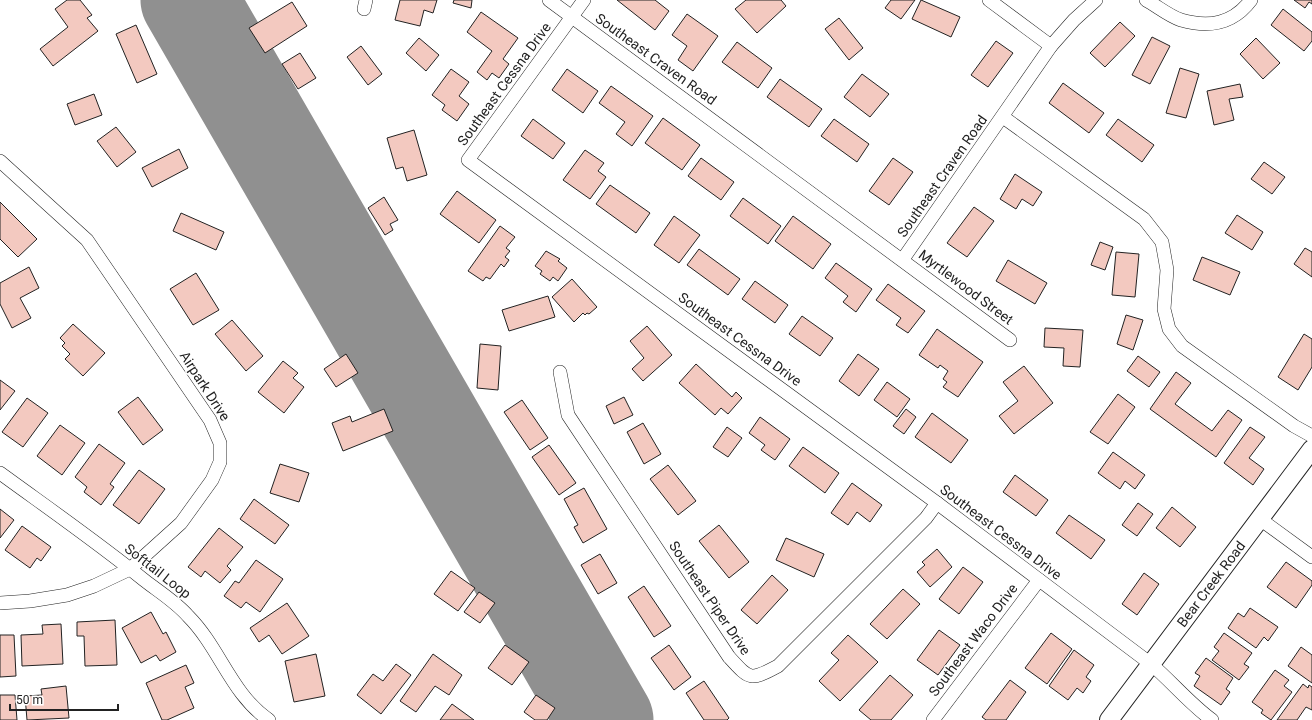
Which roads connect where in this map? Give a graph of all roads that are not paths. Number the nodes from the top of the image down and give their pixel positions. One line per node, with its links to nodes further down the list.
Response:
1 (549, 0): 7 (street, Southeast Craven Road)
2 (584, 0): 7 (street, Southeast Cessna Drive)
3 (988, 0): 8 (street)
4 (1096, 0): 8 (street)
5 (1146, 0): 6 (street)
6 (1251, 0)
7 (572, 17): 11 (street, Southeast Craven Road); 17 (street, Southeast Cessna Drive)
8 (1051, 46): 9 (street)
9 (1003, 117): 11 (street, Southeast Craven Road); 14 (street, Southeast Craven Road)
10 (0, 161): 20 (street, Airpark Drive)
11 (902, 259): 12 (street, Myrtlewood Street)
12 (1010, 340)
13 (560, 372): 17 (street, Southeast Piper Drive)
14 (1312, 436)
15 (1312, 448): 18 (street, Bear Creek Road)
16 (0, 473): 20 (street, Softtail Loop)
17 (937, 503): 21 (street, Southeast Cessna Drive)
18 (1260, 518): 19 (street); 23 (street, Bear Creek Road)
19 (1312, 557)
20 (130, 569): 22 (street, Airpark Drive); 24 (street, Softtail Loop)
21 (1039, 580): 23 (street, Southeast Cessna Drive); 25 (street, Southeast Waco Drive)
22 (0, 603)
23 (1151, 664): 26 (street, Bear Creek Road); 27 (street, Southeast Cessna Drive)
24 (269, 720)
25 (932, 720)
26 (1109, 720)
27 (1212, 720)

